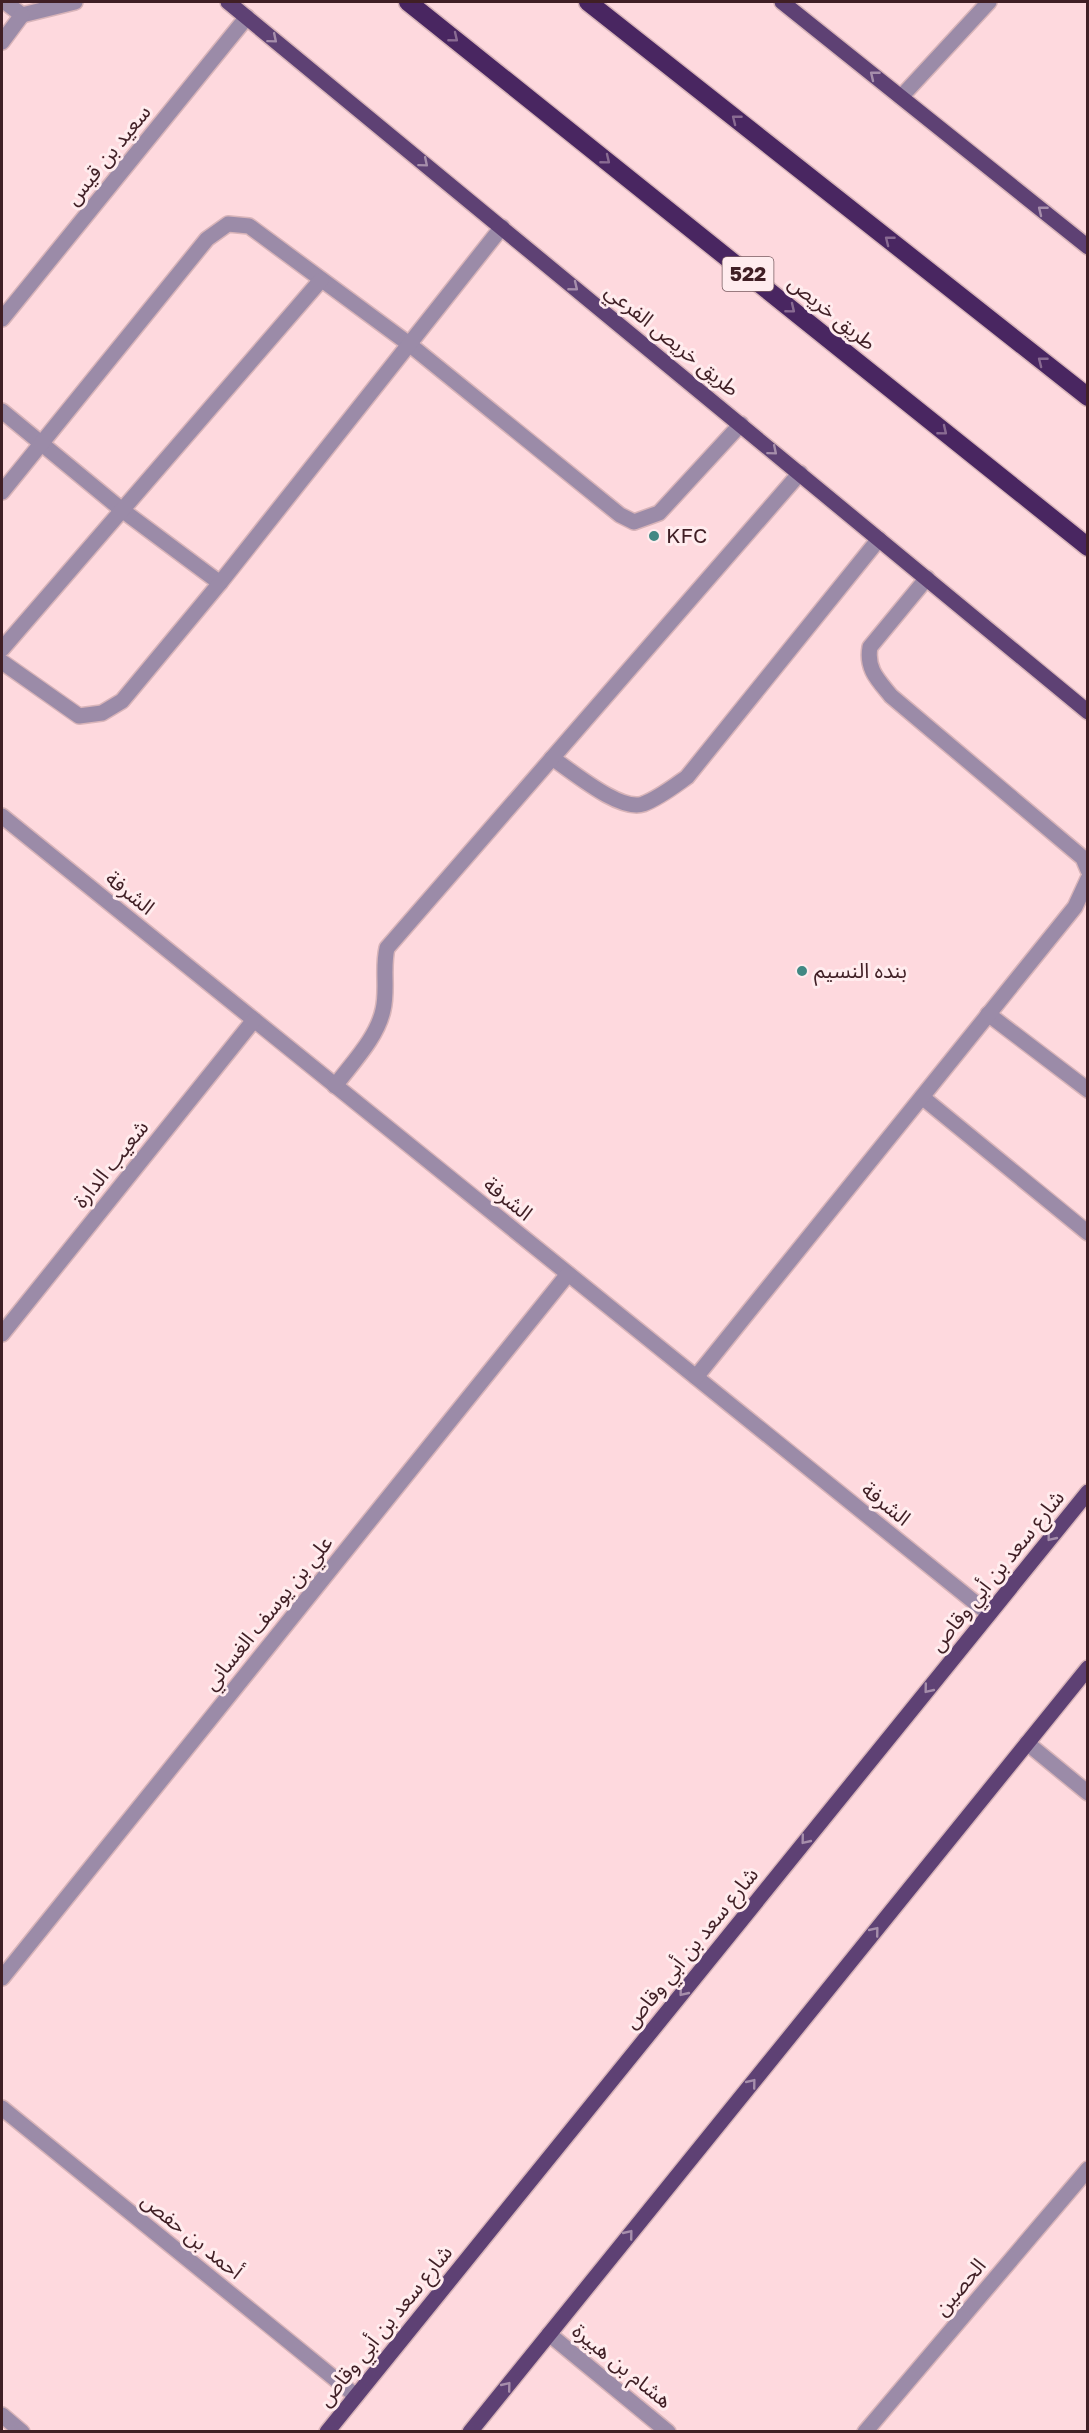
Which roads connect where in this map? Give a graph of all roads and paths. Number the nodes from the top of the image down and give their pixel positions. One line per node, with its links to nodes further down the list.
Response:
1 (5, 2): 8 (street)
2 (75, 2): 8 (street)
3 (228, 2): 9 (main road, طريق خريص الفرعي)
4 (408, 2): 25 (highway, طريق خريص / 522, one-way to 25)
5 (588, 2): 17 (highway, one-way to 5)
6 (782, 2): 11 (main road, one-way to 6)
7 (989, 2): 11 (street)
8 (22, 15): 10 (street)
9 (247, 17): 12 (main road, طريق خريص الفرعي, one-way to 12); 15 (street, سعيد بن قيس)
10 (2, 42)
11 (901, 97): 13 (main road, one-way to 11)
12 (502, 227): 16 (street); 19 (main road, طريق خريص الفرعي, one-way to 19)
13 (1088, 247)
14 (321, 280): 16 (street); 20 (street); 23 (street)
15 (2, 319)
16 (409, 345): 19 (street); 27 (street)
17 (1088, 397)
18 (2, 411): 20 (street)
19 (741, 424): 21 (main road, طريق خريص الفرعي, one-way to 21)
20 (43, 443): 22 (street); 23 (street)
21 (800, 474): 24 (main road, طريق خريص الفرعي); 31 (street)
22 (2, 492)
23 (122, 510): 27 (street); 28 (street)
24 (879, 539): 26 (main road, طريق خريص الفرعي); 31 (street)
25 (1088, 547)
26 (927, 578): 30 (main road, طريق خريص الفرعي); 33 (street)
27 (220, 583): 29 (street)
28 (2, 649)
29 (2, 662)
30 (1088, 712)
31 (552, 758): 37 (street)
32 (2, 816): 36 (street, الشرفة)
33 (1088, 870)
34 (1088, 879): 35 (street)
35 (988, 1014): 38 (street); 39 (street)
36 (254, 1020): 37 (street, الشرفة); 42 (street, شعيب الدارة)
37 (335, 1086): 41 (street, الشرفة)
38 (1088, 1090)
39 (922, 1097): 40 (street); 43 (street)
40 (1088, 1233)
41 (568, 1274): 43 (street, الشرفة); 49 (street, علي بن يوسف الغساني)
42 (2, 1334)
43 (696, 1377): 45 (street, الشرفة)
44 (1088, 1492): 45 (main road, شارع سعد بن أبي وقاص, one-way to 45)
45 (989, 1614): 53 (main road, شارع سعد بن أبي وقاص, one-way to 53)
46 (1088, 1668): 47 (main road)
47 (1027, 1743): 48 (street); 52 (main road, one-way to 47)
48 (1088, 1793)
49 (2, 1978)
50 (2, 2108): 53 (street, أحمد بن حفص)
51 (1088, 2169): 59 (street, الحصين)
52 (549, 2334): 57 (main road, one-way to 52); 58 (street, هشام بن هبيرة)
53 (356, 2396): 56 (main road, شارع سعد بن أبي وقاص)
54 (2, 2415): 55 (street)
55 (22, 2432)
56 (327, 2432)
57 (470, 2432)
58 (668, 2432)
59 (865, 2432)

